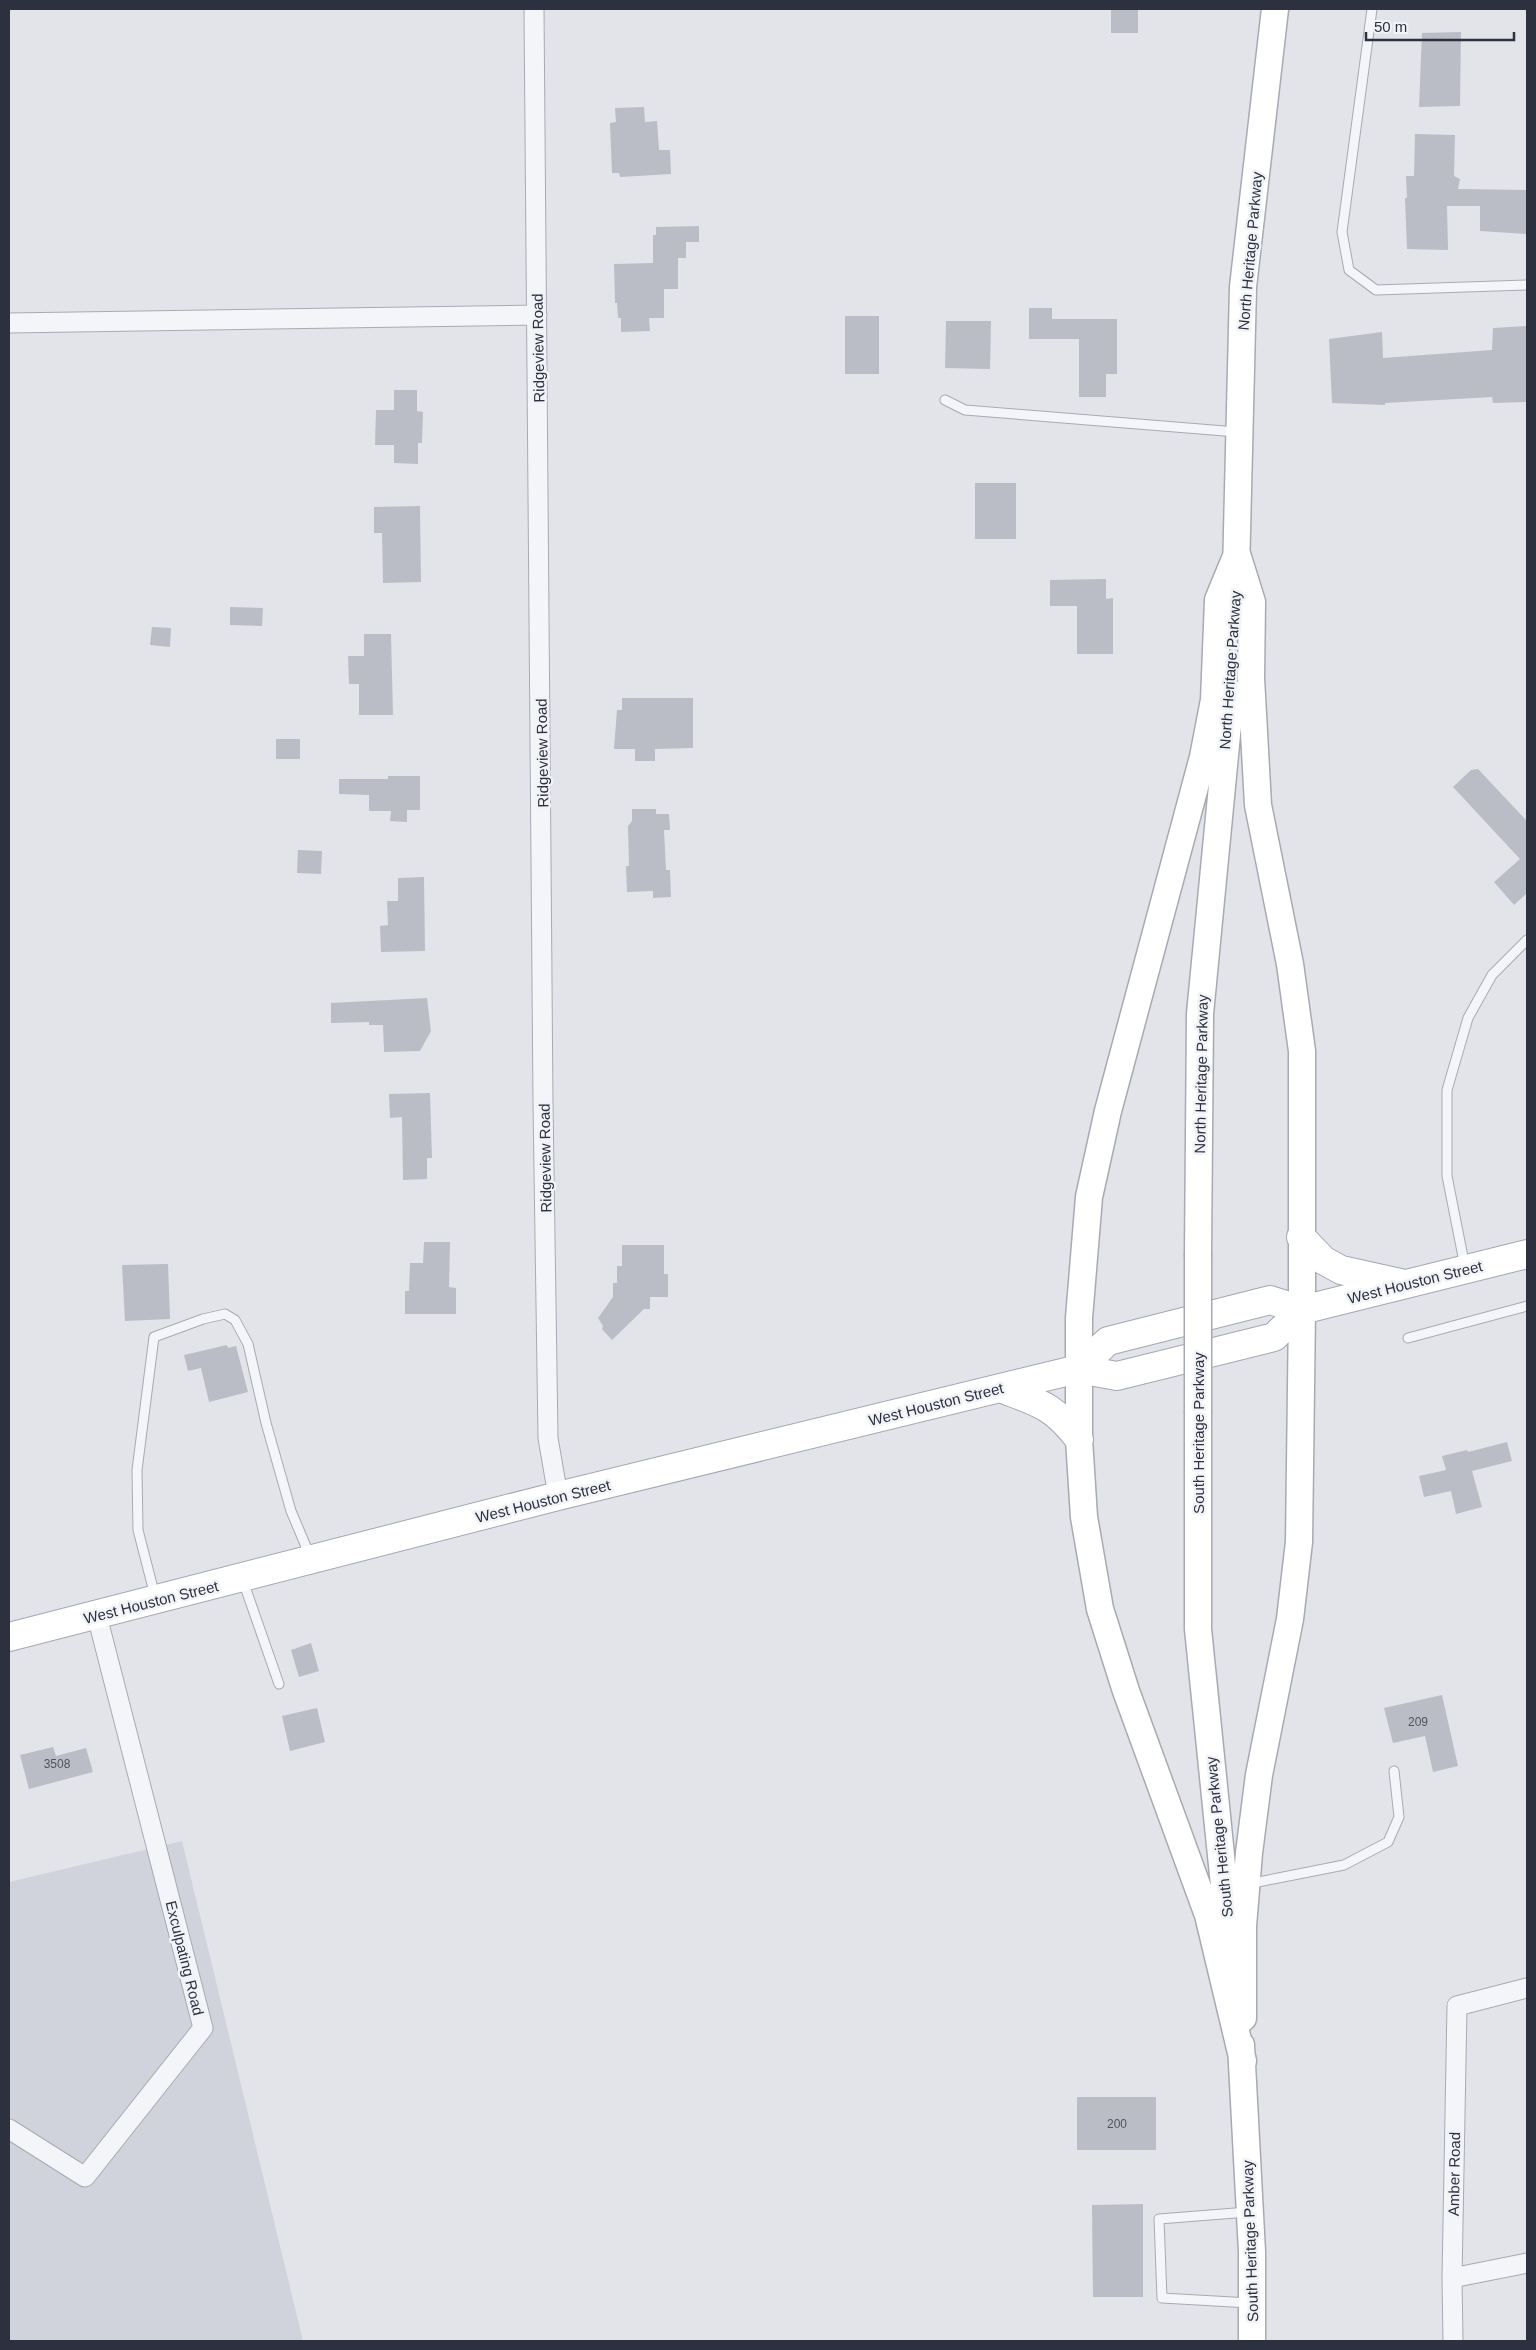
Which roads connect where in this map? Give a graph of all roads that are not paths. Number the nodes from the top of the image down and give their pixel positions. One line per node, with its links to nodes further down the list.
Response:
1 (534, 9): 5 (street, Ridgeview Road)
2 (1275, 9): 8 (main road, North Heritage Parkway)
3 (1372, 9): 4 (lane)
4 (1527, 285)
5 (537, 315): 6 (street); 22 (street, Ridgeview Road)
6 (9, 323)
7 (945, 400): 8 (lane)
8 (1239, 432): 9 (main road, North Heritage Parkway)
9 (1237, 554): 11 (main road); 17 (main road, North Heritage Parkway, bridge); 19 (main road)
10 (1527, 940): 13 (lane)
11 (1301, 1237): 14 (main road); 16 (main road)
12 (1527, 1254): 13 (main road, West Houston Street)
13 (1465, 1269): 14 (main road, West Houston Street)
14 (1406, 1284): 16 (main road, West Houston Street)
15 (1527, 1306): 18 (lane)
16 (1302, 1310): 19 (main road, West Houston Street); 19 (main road, West Houston Street); 30 (main road)
17 (1198, 1333): 30 (main road, South Heritage Parkway, bridge)
18 (1408, 1338)
19 (1078, 1369): 20 (main road, West Houston Street); 21 (main road)
20 (1000, 1388): 21 (main road); 22 (main road, West Houston Street)
21 (1079, 1439): 32 (main road)
22 (558, 1496): 23 (main road, West Houston Street)
23 (312, 1560): 24 (main road, West Houston Street); 25 (lane)
24 (243, 1578): 25 (main road, West Houston Street); 28 (lane)
25 (156, 1601): 26 (main road, West Houston Street)
26 (97, 1616): 27 (main road, West Houston Street); 33 (street, Exculpating Road)
27 (9, 1637)
28 (279, 1684)
29 (1394, 1772): 30 (lane)
30 (1235, 1887): 32 (main road, South Heritage Parkway)
31 (1527, 1988): 36 (street, Amber Road)
32 (1243, 2061): 34 (main road, South Heritage Parkway)
33 (9, 2129)
34 (1250, 2212): 37 (main road, South Heritage Parkway); 37 (lane)
35 (1527, 2263): 36 (street)
36 (1452, 2278): 39 (street, Amber Road)
37 (1252, 2303): 38 (main road, South Heritage Parkway)
38 (1252, 2341)
39 (1454, 2341)

